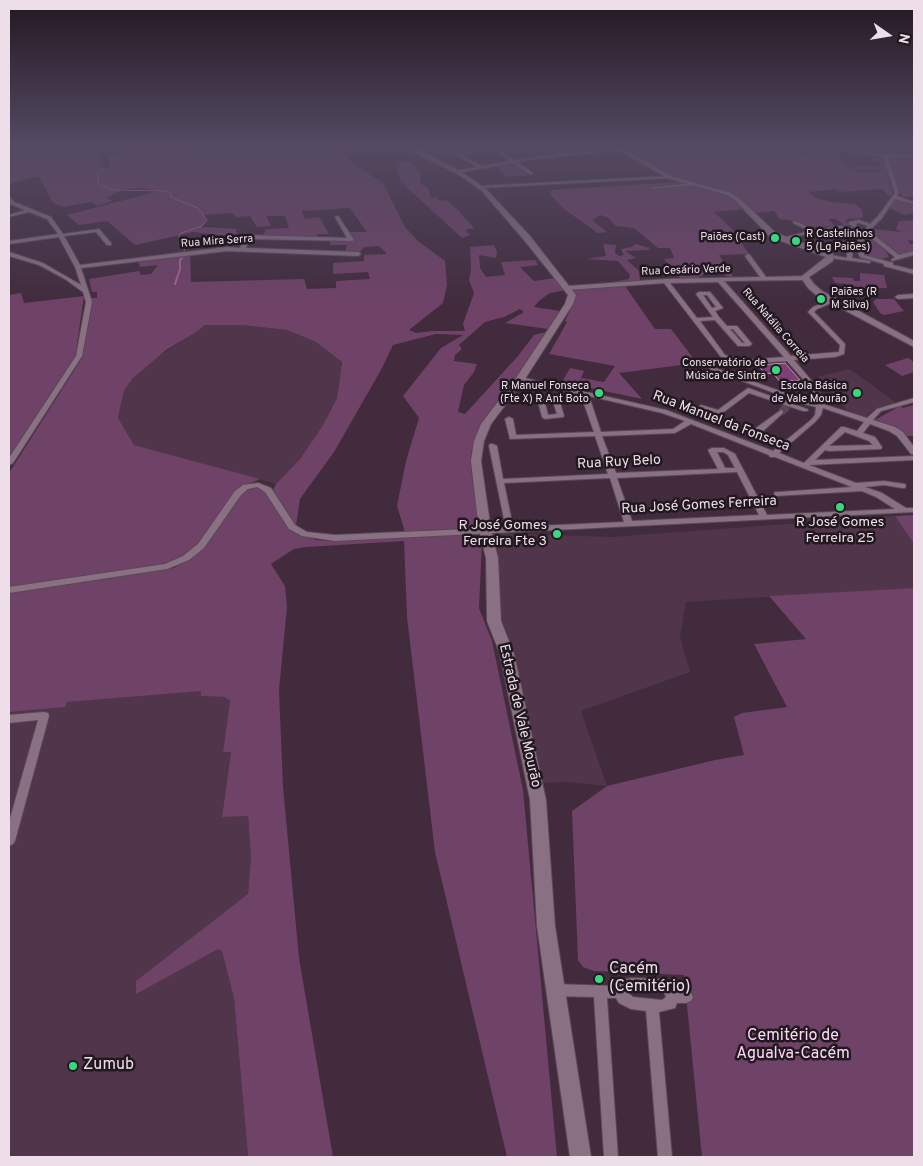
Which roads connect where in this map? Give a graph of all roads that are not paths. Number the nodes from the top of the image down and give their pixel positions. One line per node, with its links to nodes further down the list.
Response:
1 (493, 199): 34 (street)
2 (736, 199): 15 (street)
3 (892, 199): 9 (street)
4 (11, 203): 5 (street)
5 (30, 210): 6 (street); 13 (street)
6 (10, 216)
7 (337, 217): 16 (street)
8 (795, 222): 11 (street)
9 (871, 226): 12 (street); 12 (street)
10 (845, 227): 11 (street); 12 (street); 17 (street)
11 (814, 231): 15 (street)
12 (861, 233): 27 (street); 27 (street)
13 (62, 235): 18 (street); 19 (street); 28 (street)
14 (247, 237): 16 (street); 20 (street)
15 (784, 239): 25 (street)
16 (351, 240)
17 (850, 242): 26 (street); 26 (street)
18 (9, 243)
19 (109, 244)
20 (243, 248): 23 (street, Rua Mira Serra); 28 (street, Rua Mira Serra)
21 (914, 253): 27 (street)
22 (9, 254): 35 (street)
23 (358, 254)
24 (748, 256): 31 (street)
25 (831, 256): 26 (street); 30 (street)
26 (850, 256): 27 (street)
27 (894, 261): 29 (street)
28 (78, 267): 35 (street)
29 (914, 272)
30 (805, 278): 31 (street, Rua Cesário Verde); 38 (street)
31 (764, 279): 32 (street, Rua Cesário Verde)
32 (720, 280): 33 (street, Rua Cesário Verde); 44 (street, Rua Natália Correia)
33 (666, 281): 34 (street, Rua Cesário Verde); 41 (street)
34 (568, 288): 46 (street, Estrada de Vale Mourão)
35 (86, 291): 67 (street)
36 (914, 296): 37 (street)
37 (898, 297)
38 (833, 301): 43 (street); 44 (street)
39 (711, 310): 40 (street)
40 (718, 318): 41 (street); 42 (street)
41 (696, 320): 44 (street)
42 (726, 328)
43 (914, 344)
44 (789, 359): 53 (street, Rua Natália Correia)
45 (702, 365): 47 (street)
46 (520, 379): 48 (street, Rua Manuel da Fonseca); 80 (street, Estrada de Vale Mourão)
47 (781, 394): 49 (street); 53 (street)
48 (584, 396): 50 (street); 57 (street, Rua Manuel da Fonseca); 60 (street)
49 (775, 399): 52 (street); 54 (street)
50 (556, 400)
51 (914, 400): 58 (street)
52 (701, 406)
53 (820, 406): 58 (street); 65 (street)
54 (805, 410)
55 (781, 412): 59 (street)
56 (509, 419): 60 (street)
57 (690, 421): 60 (street); 65 (street, Rua Manuel da Fonseca)
58 (868, 421): 61 (street); 64 (street)
59 (759, 430)
60 (597, 434): 70 (street)
61 (859, 434): 63 (street); 63 (street)
62 (493, 446): 71 (street)
63 (826, 446): 66 (street)
64 (914, 452)
65 (773, 455): 72 (street, Rua Manuel da Fonseca)
66 (914, 458)
67 (9, 463)
68 (722, 470): 69 (street, Rua Ruy Belo); 69 (street); 70 (street, Rua Ruy Belo)
69 (739, 470): 78 (street)
70 (612, 475): 71 (street, Rua Ruy Belo); 79 (street)
71 (500, 481): 77 (street)
72 (853, 485): 73 (street); 74 (street, Rua Manuel da Fonseca)
73 (902, 486)
74 (863, 489): 75 (street); 76 (street, Rua Manuel da Fonseca)
75 (778, 494)
76 (910, 511): 78 (street, Rua José Gomes Ferreira)
77 (507, 517)
78 (764, 517): 79 (street, Rua José Gomes Ferreira)
79 (628, 523): 80 (street, Rua José Gomes Ferreira)
80 (485, 530): 81 (street, Rua José Gomes Ferreira); 84 (street, Estrada de Vale Mourão)
81 (9, 590)
82 (9, 719): 83 (street)
83 (9, 841)
84 (554, 990): 85 (street); 88 (street, Estrada de Vale Mourão)
85 (600, 992): 86 (street); 89 (street)
86 (619, 992): 87 (street); 87 (street)
87 (652, 1005): 90 (street)
88 (581, 1157)
89 (611, 1157)
90 (665, 1157)

